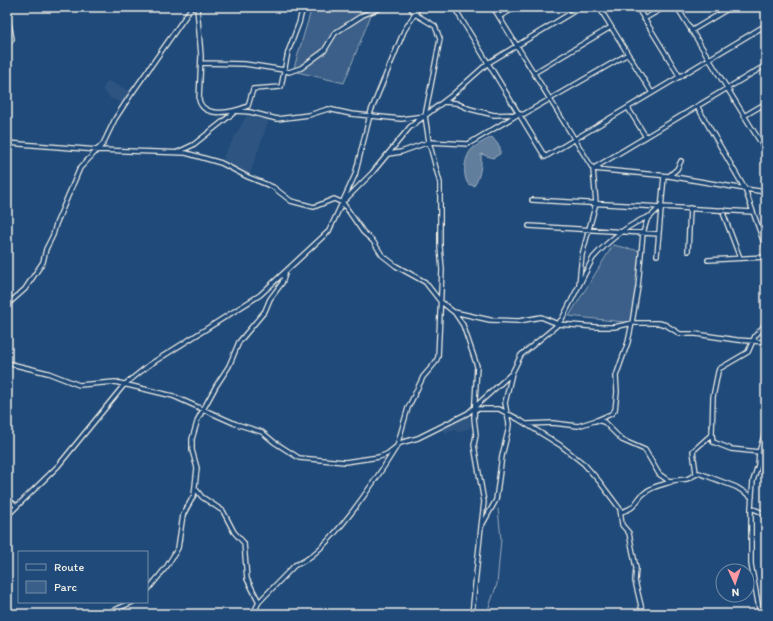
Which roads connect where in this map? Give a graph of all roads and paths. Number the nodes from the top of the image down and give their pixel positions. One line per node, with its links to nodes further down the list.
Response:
1 (10, 7): 23 (street)
2 (192, 7): 51 (street)
3 (197, 7): 27 (street)
4 (303, 7): 30 (street)
5 (383, 7): 30 (street)
6 (410, 7): 17 (street)
7 (419, 7): 17 (street)
8 (454, 7): 28 (street)
9 (493, 7): 18 (street)
10 (516, 7): 18 (street)
11 (581, 7): 24 (street)
12 (599, 7): 21 (street)
13 (637, 7): 19 (street)
14 (665, 7): 19 (street)
15 (677, 7): 22 (street)
16 (729, 8): 22 (street)
17 (415, 14): 42 (street); 43 (street)
18 (499, 17): 24 (street)
19 (644, 19): 32 (street)
20 (766, 25): 26 (street)
21 (611, 27): 25 (street); 31 (street)
22 (691, 31): 26 (street)
23 (7, 46)
24 (517, 46): 28 (street); 31 (street)
25 (628, 54): 34 (street); 35 (street)
26 (709, 59): 32 (street); 33 (street)
27 (201, 63): 30 (street); 40 (street)
28 (488, 63): 36 (street); 41 (street)
29 (766, 65): 33 (street)
30 (284, 70): 40 (street)
31 (534, 73): 35 (street)
32 (680, 77): 34 (street)
33 (727, 89): 38 (street); 44 (street)
34 (652, 94): 39 (street)
35 (550, 100): 41 (street); 46 (street)
36 (443, 102): 41 (street); 43 (street)
37 (766, 103): 44 (street)
38 (697, 106): 45 (street); 59 (street)
39 (628, 108): 45 (street); 46 (street)
40 (236, 111): 42 (street); 53 (street)
41 (519, 114): 46 (street); 47 (street)
42 (370, 116): 43 (street); 62 (street)
43 (425, 116): 47 (street); 54 (street)
44 (744, 116): 50 (street)
45 (646, 137): 56 (street)
46 (575, 140): 56 (street)
47 (429, 142): 54 (street); 82 (street)
48 (766, 142): 50 (street)
49 (7, 143): 51 (street)
50 (762, 145): 52 (street)
51 (98, 150): 53 (street); 83 (street)
52 (766, 151)
53 (177, 153): 62 (street)
54 (388, 154): 62 (street)
55 (681, 161): 58 (street)
56 (593, 169): 57 (street); 63 (street)
57 (664, 176): 58 (street); 64 (street)
58 (669, 176): 59 (street)
59 (745, 189): 60 (street); 67 (street)
60 (766, 192)
61 (532, 200): 63 (street)
62 (342, 203): 80 (street); 82 (street)
63 (596, 203): 64 (street); 70 (street)
64 (661, 206): 65 (street); 68 (street); 73 (street)
65 (690, 208): 66 (street); 75 (street)
66 (722, 210): 67 (street); 78 (street)
67 (753, 212): 74 (street)
68 (650, 216): 71 (street); 72 (street)
69 (529, 226): 70 (street)
70 (589, 230): 71 (street); 81 (street)
71 (621, 232): 72 (street); 81 (street)
72 (643, 233): 73 (street); 86 (street)
73 (659, 234): 76 (street)
74 (766, 249)
75 (688, 251)
76 (657, 255)
77 (766, 257): 78 (street)
78 (740, 258): 79 (street)
79 (708, 260)
80 (285, 273): 92 (street); 93 (street)
81 (579, 286): 87 (street)
82 (440, 301): 84 (street); 100 (street)
83 (7, 304)
84 (453, 311): 87 (street); 94 (street)
85 (766, 319): 88 (street)
86 (632, 323): 87 (street); 88 (street); 96 (street)
87 (558, 324): 91 (street)
88 (753, 340): 89 (street); 99 (street)
89 (766, 342)
90 (7, 363): 92 (street)
91 (512, 373): 94 (street); 95 (street)
92 (124, 385): 93 (street); 107 (street)
93 (204, 408): 100 (street); 104 (street)
94 (475, 409): 95 (street); 100 (street); 112 (street)
95 (506, 414): 97 (street); 112 (street)
96 (594, 421): 97 (street); 103 (street)
97 (526, 424): 109 (street)
98 (766, 429): 101 (street)
99 (712, 434): 101 (street); 102 (street)
100 (397, 446): 114 (street)
101 (758, 452): 105 (street)
102 (696, 473): 103 (street); 105 (street)
103 (672, 482): 109 (street)
104 (195, 488): 113 (street); 114 (street)
105 (752, 497): 108 (street)
106 (7, 499): 107 (street)
107 (17, 506): 110 (street)
108 (751, 508): 111 (street); 120 (street)
109 (621, 512): 119 (street)
110 (7, 516)
111 (766, 517)
112 (481, 526): 118 (street)
113 (148, 590)
114 (259, 602): 117 (street)
115 (131, 603): 116 (street)
116 (105, 614)
117 (253, 614)
118 (472, 614)
119 (644, 614)
120 (760, 614)

